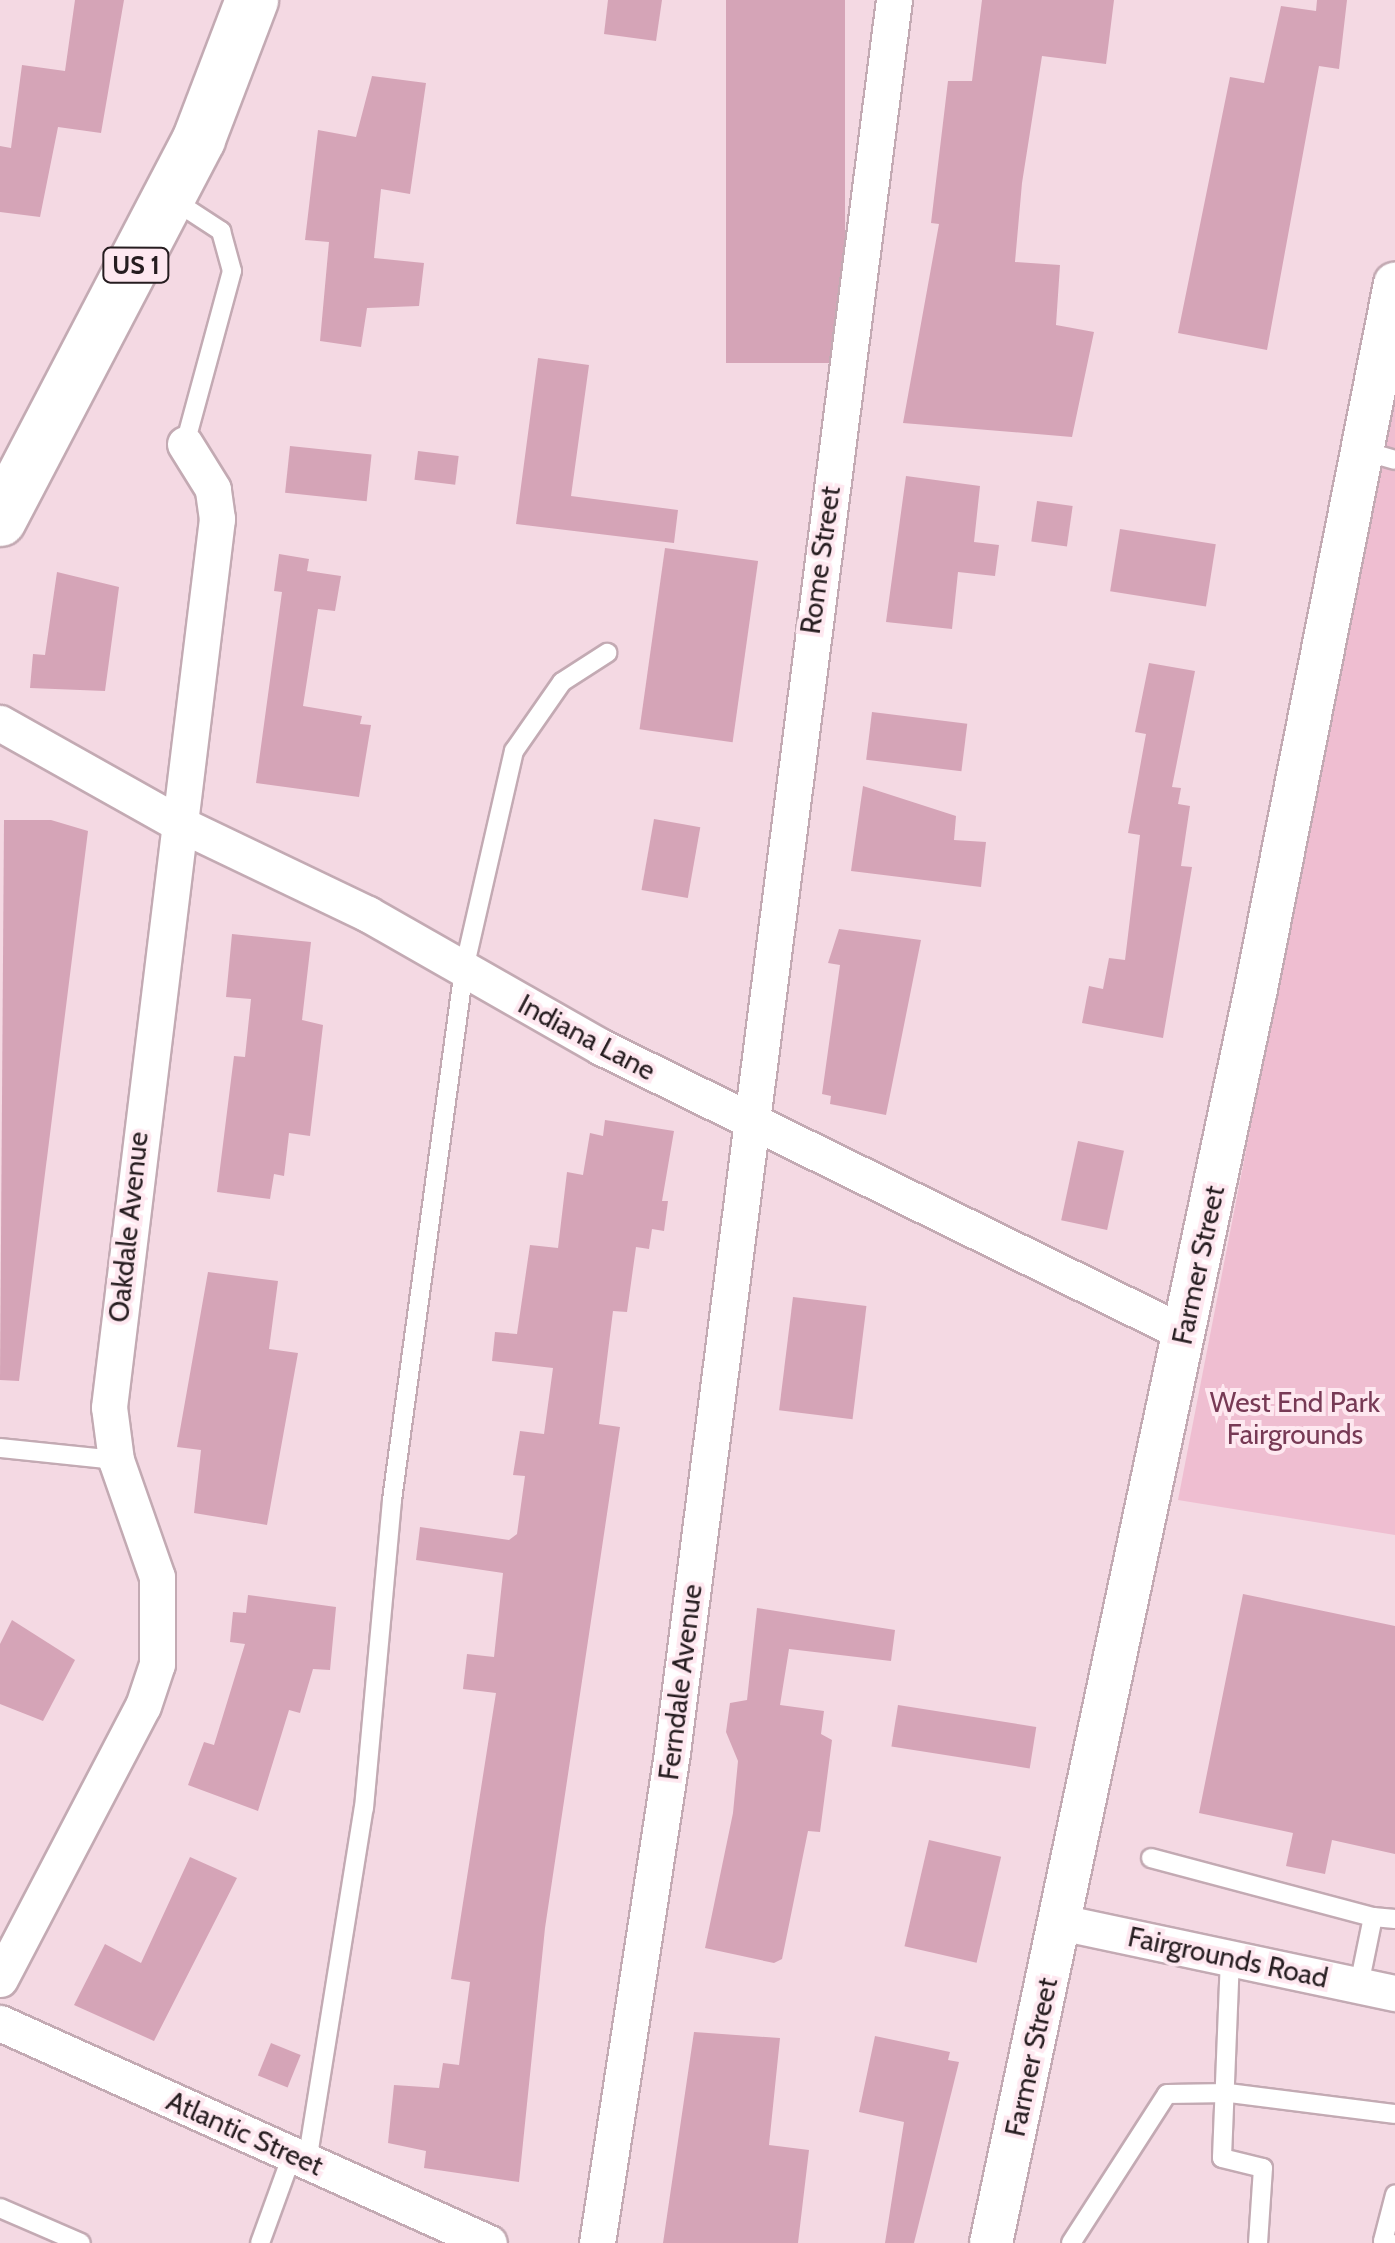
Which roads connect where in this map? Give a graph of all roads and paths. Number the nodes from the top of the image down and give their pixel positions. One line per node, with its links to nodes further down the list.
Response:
1 (252, 0): 3 (main road, US 1)
2 (894, 0): 12 (street, Rome Street)
3 (170, 197): 5 (lane); 7 (main road, US 1)
4 (1395, 284): 6 (street, Farmer Street)
5 (185, 444): 10 (street, Oakdale Avenue)
6 (1379, 455): 13 (street, Farmer Street)
7 (0, 520)
8 (607, 653): 11 (lane)
9 (0, 723): 10 (street, Indiana Lane)
10 (178, 823): 11 (street, Indiana Lane); 15 (street, Oakdale Avenue)
11 (464, 969): 12 (street, Indiana Lane); 27 (lane)
12 (748, 1120): 13 (street, Indiana Lane); 33 (street, Ferndale Avenue)
13 (1184, 1333): 19 (street, Farmer Street)
14 (0, 1448): 15 (lane)
15 (116, 1460): 21 (street, Oakdale Avenue)
16 (1151, 1858): 17 (lane)
17 (1373, 1917): 18 (lane); 22 (lane)
18 (1395, 1919)
19 (1060, 1922): 20 (street, Fairgrounds Road); 34 (street, Farmer Street)
20 (1230, 1958): 22 (street, Fairgrounds Road); 25 (lane)
21 (0, 1979)
22 (1359, 1985): 23 (street, Fairgrounds Road)
23 (1395, 1993)
24 (0, 2023): 27 (street, Atlantic Street)
25 (1229, 2093): 26 (lane); 35 (lane); 36 (lane)
26 (1395, 2114)
27 (300, 2159): 31 (lane); 32 (street, Atlantic Street)
28 (1395, 2195): 37 (lane)
29 (0, 2208): 30 (lane)
30 (81, 2243)
31 (260, 2243)
32 (490, 2243)
33 (597, 2243)
34 (991, 2243)
35 (1071, 2243)
36 (1258, 2243)
37 (1390, 2243)

